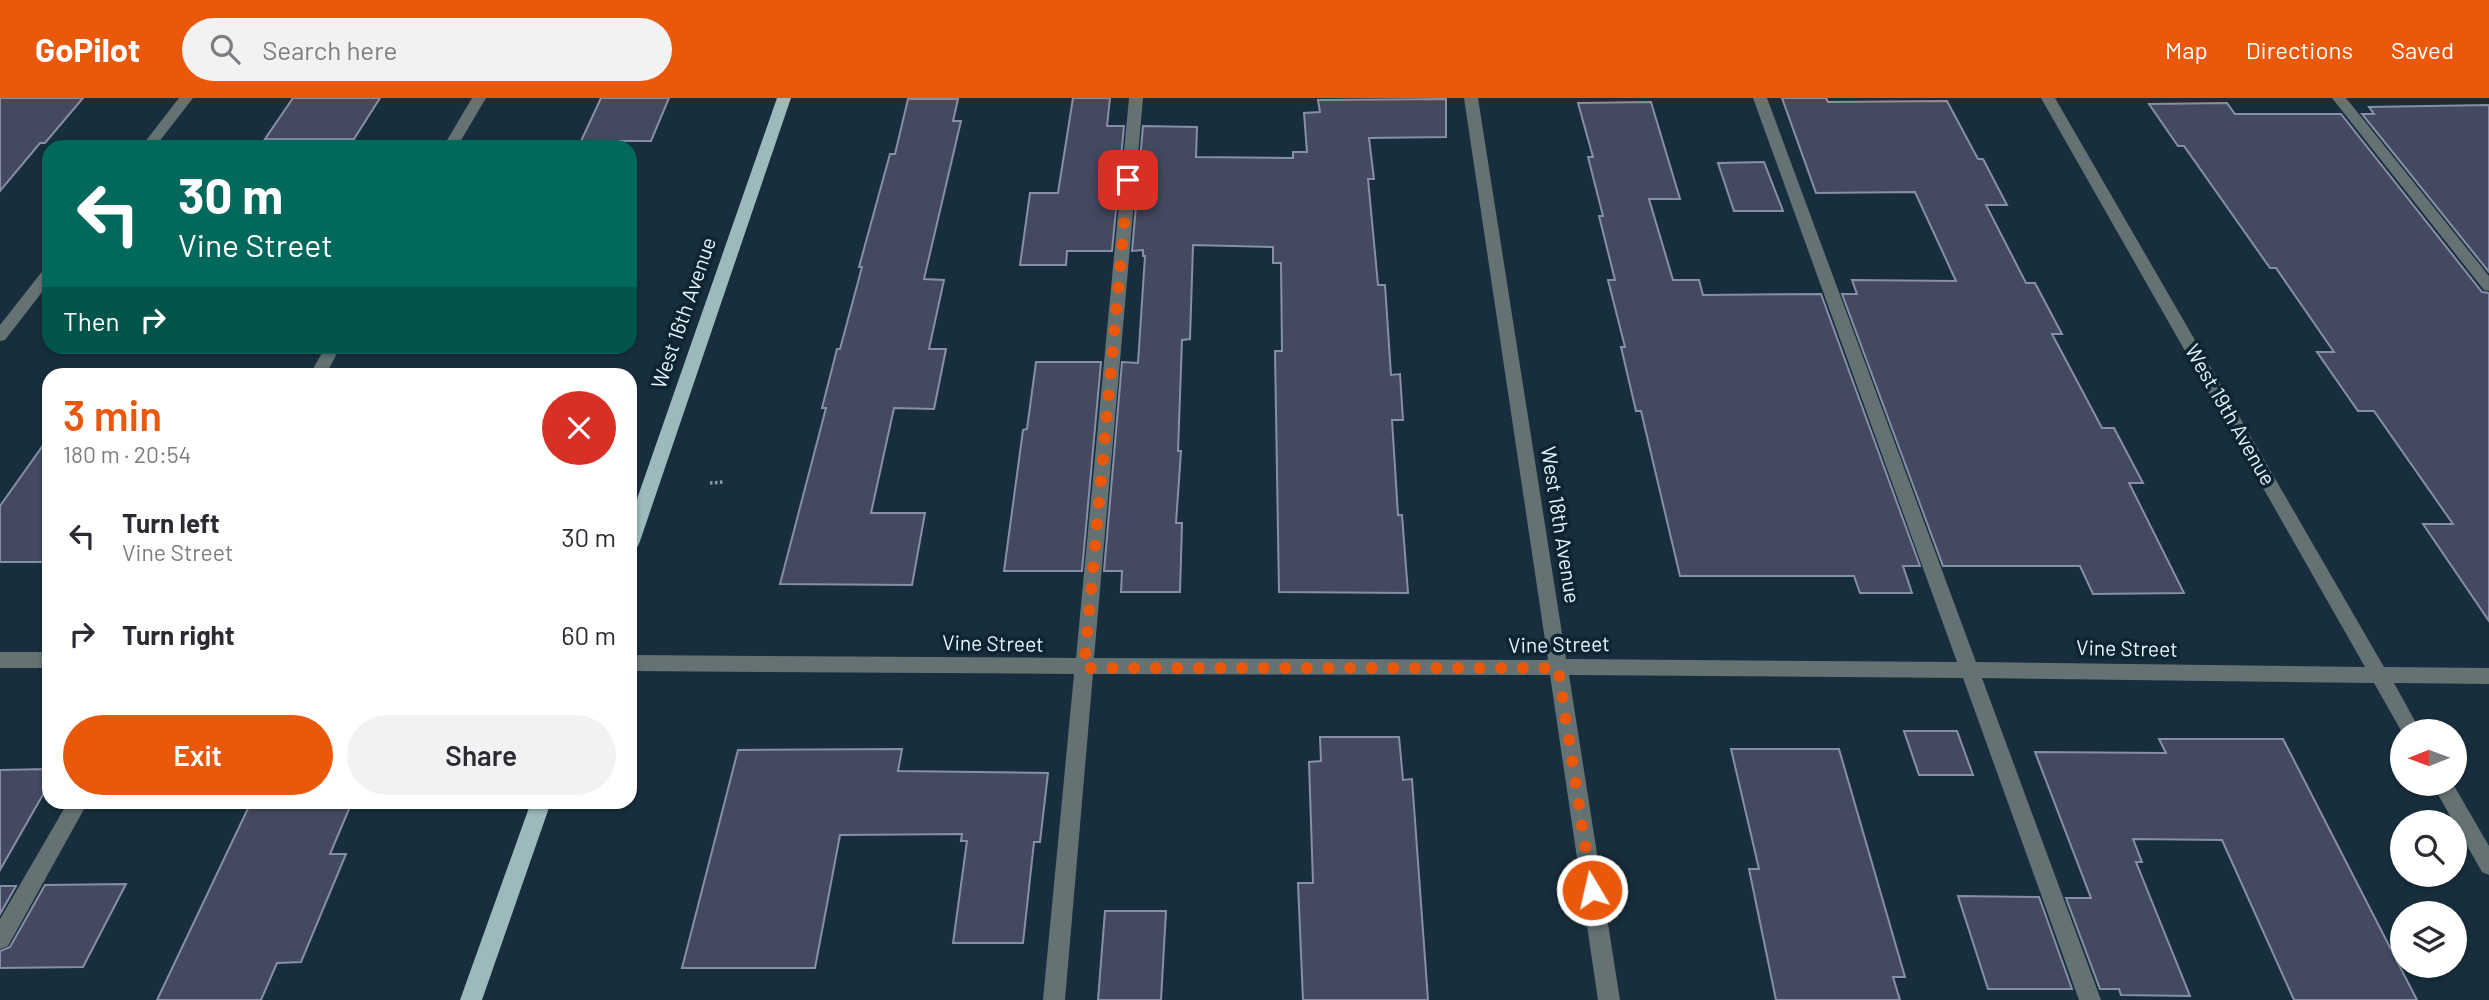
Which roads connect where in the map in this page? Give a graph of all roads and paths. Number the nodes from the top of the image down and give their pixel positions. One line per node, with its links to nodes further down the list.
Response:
1 (186, 98): 9 (street)
2 (479, 98): 10 (street)
3 (784, 98): 16 (main road, West 16th Avenue)
4 (1136, 98): 20 (street)
5 (1471, 98): 21 (street, West 18th Avenue)
6 (1760, 98): 22 (street)
7 (2048, 98): 23 (street, West 19th Avenue)
8 (2339, 98): 12 (street)
9 (153, 140)
10 (454, 140)
11 (42, 282): 13 (street)
12 (2489, 286)
13 (0, 336)
14 (724, 482): 15 (path)
15 (710, 484)
16 (637, 524)
17 (0, 660): 18 (street)
18 (42, 660)
19 (637, 663): 20 (street, Vine Street)
20 (1084, 668): 21 (street, Vine Street); 32 (street)
21 (1558, 668): 22 (street, Vine Street); 33 (street, West 18th Avenue)
22 (1970, 670): 23 (street, Vine Street); 34 (street)
23 (2379, 675): 24 (street, Vine Street); 25 (street, West 19th Avenue)
24 (2489, 676)
25 (2404, 719)
26 (2449, 796): 29 (street)
27 (74, 809): 30 (street)
28 (539, 809): 31 (main road)
29 (2489, 865)
30 (0, 939)
31 (471, 1000)
32 (1054, 1000)
33 (1609, 1000)
34 (2090, 1000)

